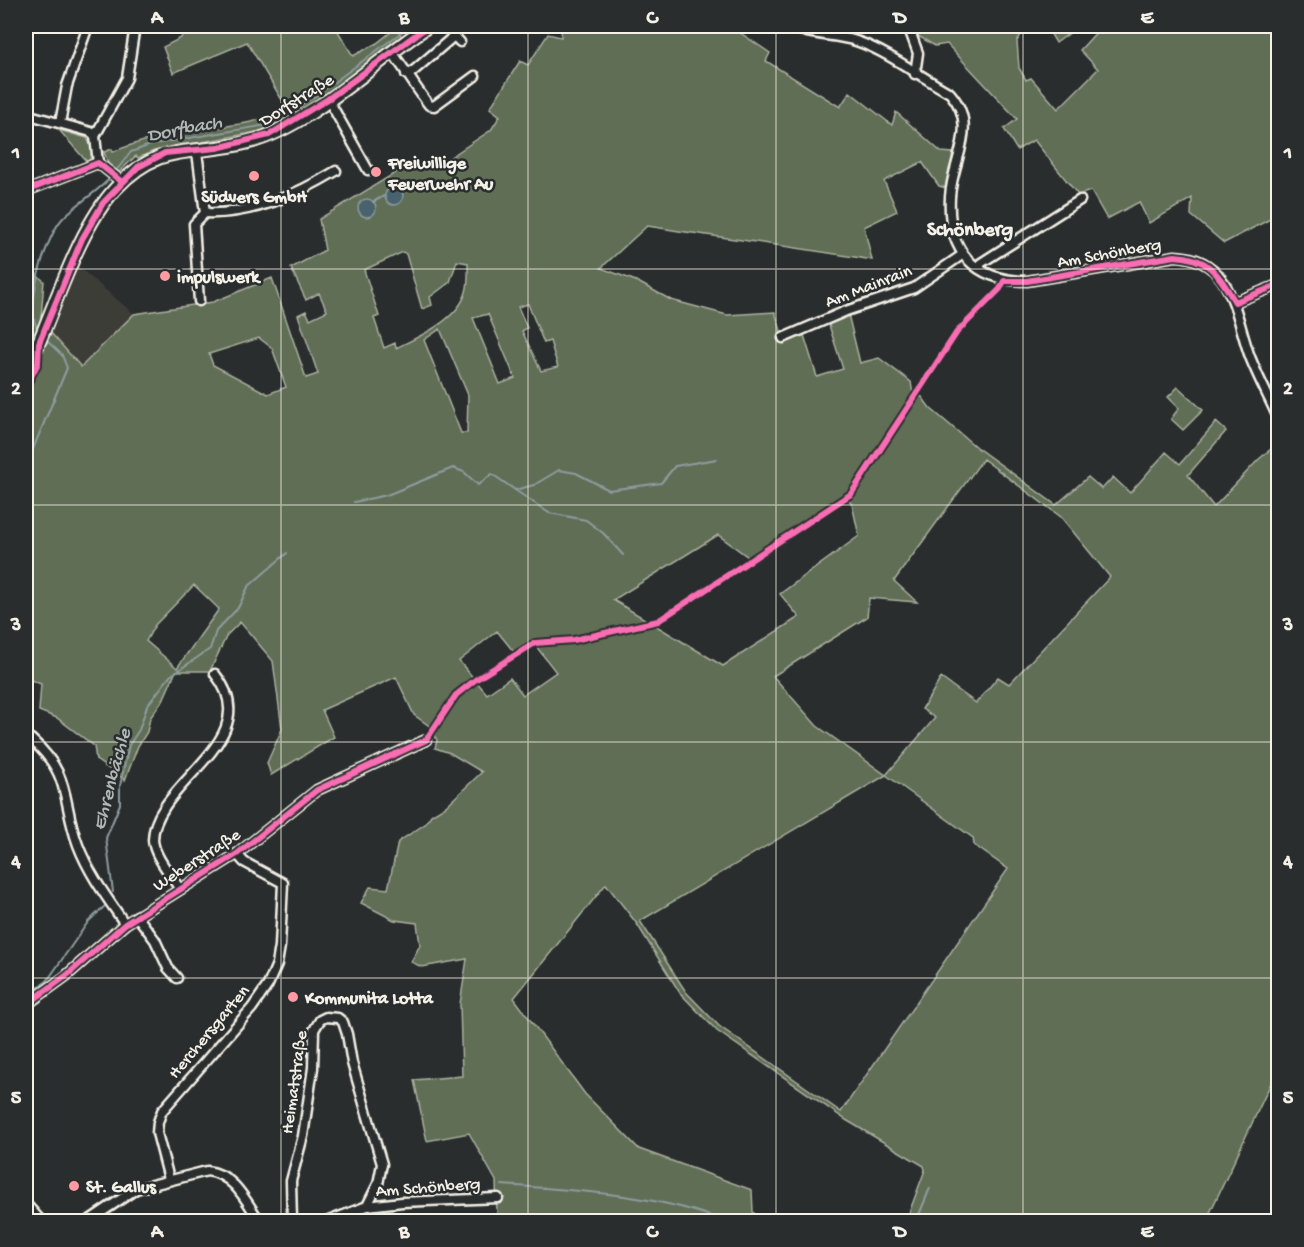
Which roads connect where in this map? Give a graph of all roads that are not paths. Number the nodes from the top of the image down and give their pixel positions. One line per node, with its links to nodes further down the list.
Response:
1 (88, 26): 13 (street)
2 (135, 26): 14 (street)
3 (428, 26): 7 (main road, Dorfstraße)
4 (789, 26): 9 (street)
5 (908, 26): 9 (street)
6 (460, 42): 8 (street)
7 (391, 51): 8 (street); 11 (main road, Dorfstraße)
8 (406, 74): 10 (street)
9 (915, 74): 23 (street)
10 (475, 76)
11 (328, 99): 15 (main road, Dorfstraße); 17 (street)
12 (26, 114): 13 (street)
13 (60, 123): 14 (street)
14 (95, 136): 16 (street)
15 (193, 152): 19 (main road, Dorfstraße); 22 (street)
16 (98, 163): 19 (street); 20 (street)
17 (368, 170)
18 (336, 171): 22 (street)
19 (123, 179): 29 (main road, Dorfstraße)
20 (26, 191)
21 (1080, 200): 24 (street)
22 (205, 213): 26 (street)
23 (962, 255): 24 (street, Am Schönberg); 28 (street, Am Mainrain)
24 (979, 268): 27 (street, Am Schönberg)
25 (1278, 285): 27 (street)
26 (199, 301)
27 (1234, 302): 30 (street, Am Schönberg)
28 (783, 338)
29 (28, 366)
30 (1278, 418)
31 (215, 674): 35 (street)
32 (426, 740): 34 (street, Weberstraße)
33 (26, 755): 37 (street)
34 (237, 854): 35 (street, Weberstraße); 40 (street, Herchersgarten)
35 (179, 888): 36 (street, Weberstraße)
36 (137, 916): 37 (street, Weberstraße); 38 (street)
37 (125, 924): 39 (street, Weberstraße)
38 (177, 978)
39 (26, 1005)
40 (169, 1179): 45 (street); 46 (street)
41 (498, 1198): 43 (street, Am Schönberg)
42 (26, 1204): 44 (street)
43 (367, 1206): 47 (street, Heimatstraße); 48 (street, Am Schönberg)
44 (42, 1221)
45 (87, 1221)
46 (260, 1221)
47 (292, 1221)
48 (326, 1221)

